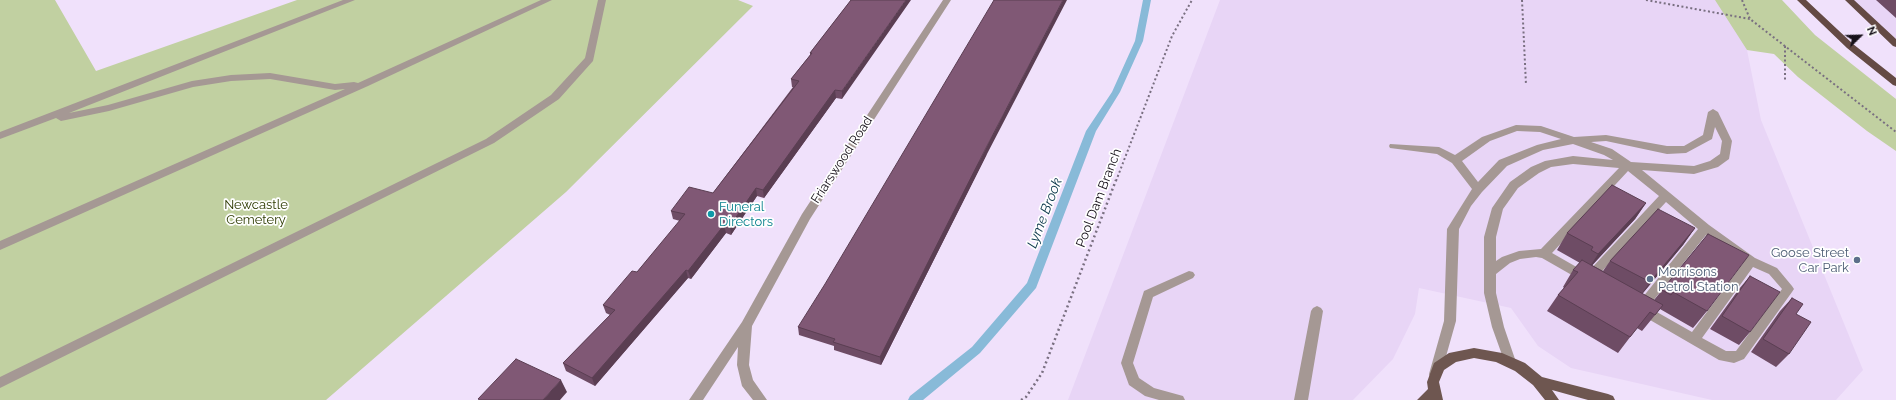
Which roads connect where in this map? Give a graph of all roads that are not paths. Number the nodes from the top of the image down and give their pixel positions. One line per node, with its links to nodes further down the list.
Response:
1 (351, 0): 10 (street)
2 (548, 0): 9 (street)
3 (602, 0): 34 (street)
4 (947, 0): 29 (street, Friarswood Road)
5 (1801, 0): 8 (highway)
6 (1849, 0): 7 (highway)
7 (1896, 44)
8 (1896, 83)
9 (366, 84): 10 (street); 19 (street)
10 (27, 125): 11 (street)
11 (0, 136)
12 (1575, 140): 14 (street); 15 (street); 15 (street); 16 (street)
13 (1394, 146): 14 (street)
14 (1456, 160): 16 (street)
15 (1628, 164): 17 (street); 20 (street); 22 (street)
16 (1478, 189): 32 (street)
17 (1666, 195): 18 (street); 24 (street)
18 (1705, 228): 21 (street); 27 (street)
19 (0, 246)
20 (1544, 254): 22 (street); 24 (street)
21 (1751, 261): 30 (street); 30 (street)
22 (1491, 271): 31 (street)
23 (1189, 275): 38 (street)
24 (1588, 279): 25 (street)
25 (1601, 286)
26 (1627, 301): 27 (street)
27 (1639, 308): 30 (street)
28 (1318, 311): 39 (street)
29 (746, 325): 36 (street, Friarswood Road); 37 (street, Friarswood Road)
30 (1694, 339)
31 (1510, 362): 32 (main road); 33 (main road)
32 (1435, 374): 35 (main road)
33 (1538, 381): 41 (main road); 42 (main road)
34 (0, 383)
35 (1435, 396): 40 (main road)
36 (696, 400)
37 (760, 400)
38 (1178, 400)
39 (1301, 400)
40 (1424, 400)
41 (1552, 400)
42 (1608, 400)

